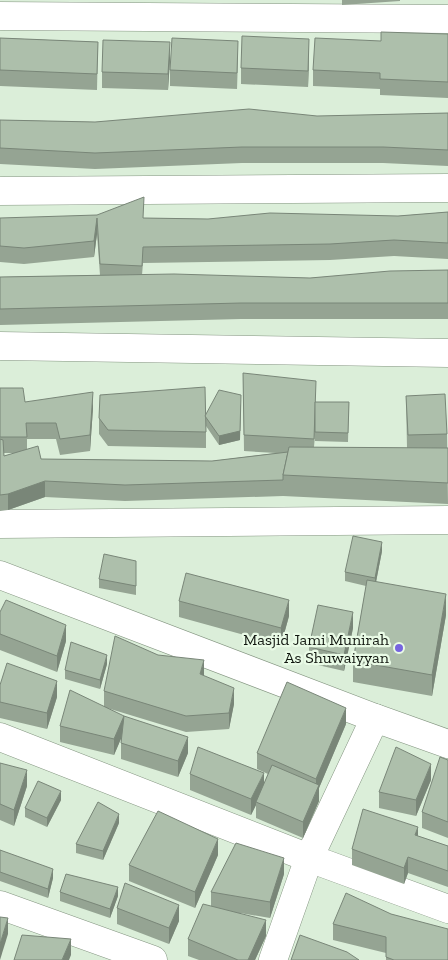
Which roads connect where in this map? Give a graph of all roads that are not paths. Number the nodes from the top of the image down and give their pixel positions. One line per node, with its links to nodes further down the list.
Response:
1 (0, 16): 2 (street)
2 (448, 19)
3 (448, 188): 4 (street)
4 (0, 191)
5 (0, 346): 6 (street)
6 (448, 353)
7 (448, 520): 8 (street)
8 (0, 524)
9 (0, 575): 10 (street)
10 (375, 718): 12 (street); 13 (street)
11 (0, 737): 13 (street)
12 (448, 744)
13 (309, 858): 15 (street); 17 (street)
14 (0, 905): 16 (street)
15 (448, 909)
16 (153, 960)
17 (273, 960)

